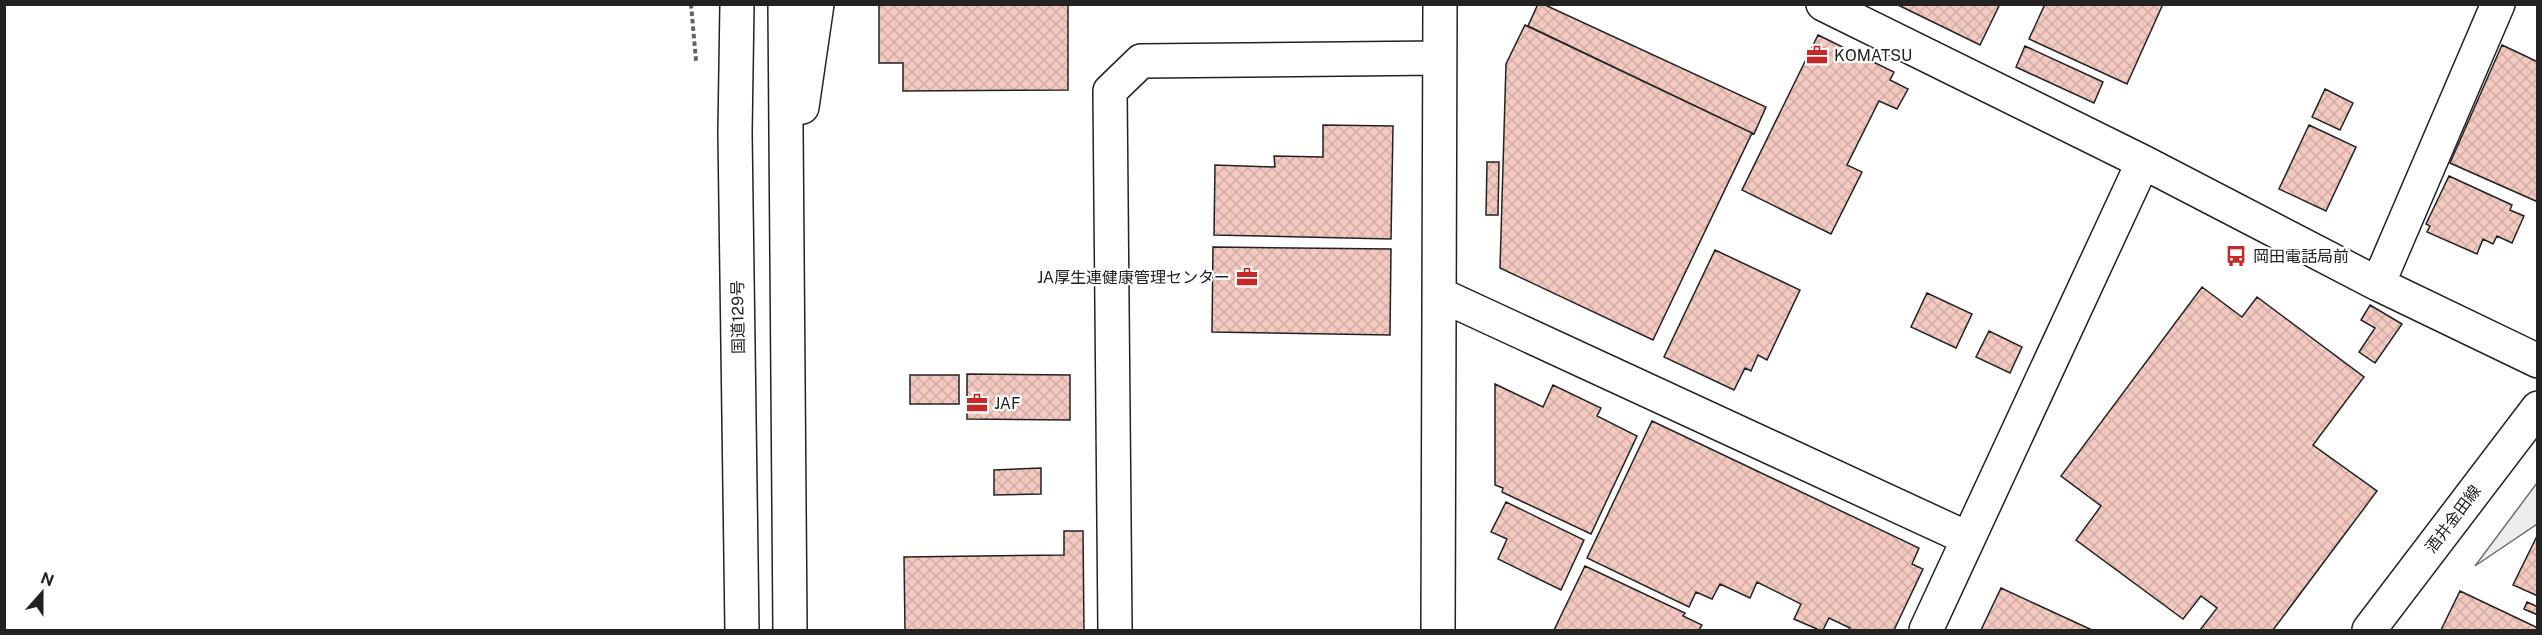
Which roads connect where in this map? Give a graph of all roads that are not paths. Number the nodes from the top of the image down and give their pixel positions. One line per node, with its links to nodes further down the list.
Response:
1 (717, 4): 9 (main road)
2 (737, 4): 9 (main road, 国道129号)
3 (785, 4): 11 (main road)
4 (817, 4): 11 (main road)
5 (1440, 4): 8 (main road)
6 (1823, 4): 10 (main road)
7 (2486, 9): 12 (main road)
8 (1439, 58): 13 (main road); 19 (main road)
9 (735, 133): 17 (main road, 国道129号)
10 (2143, 162): 12 (main road); 16 (main road)
11 (786, 221): 18 (main road)
12 (2378, 284): 14 (main road)
13 (1441, 295): 16 (main road); 20 (main road)
14 (2538, 361)
15 (2538, 408): 22 (main road, 酒井金田線)
16 (1967, 538): 21 (main road)
17 (742, 630)
18 (790, 630)
19 (1115, 630)
20 (1438, 630)
21 (1926, 630)
22 (2369, 630)

